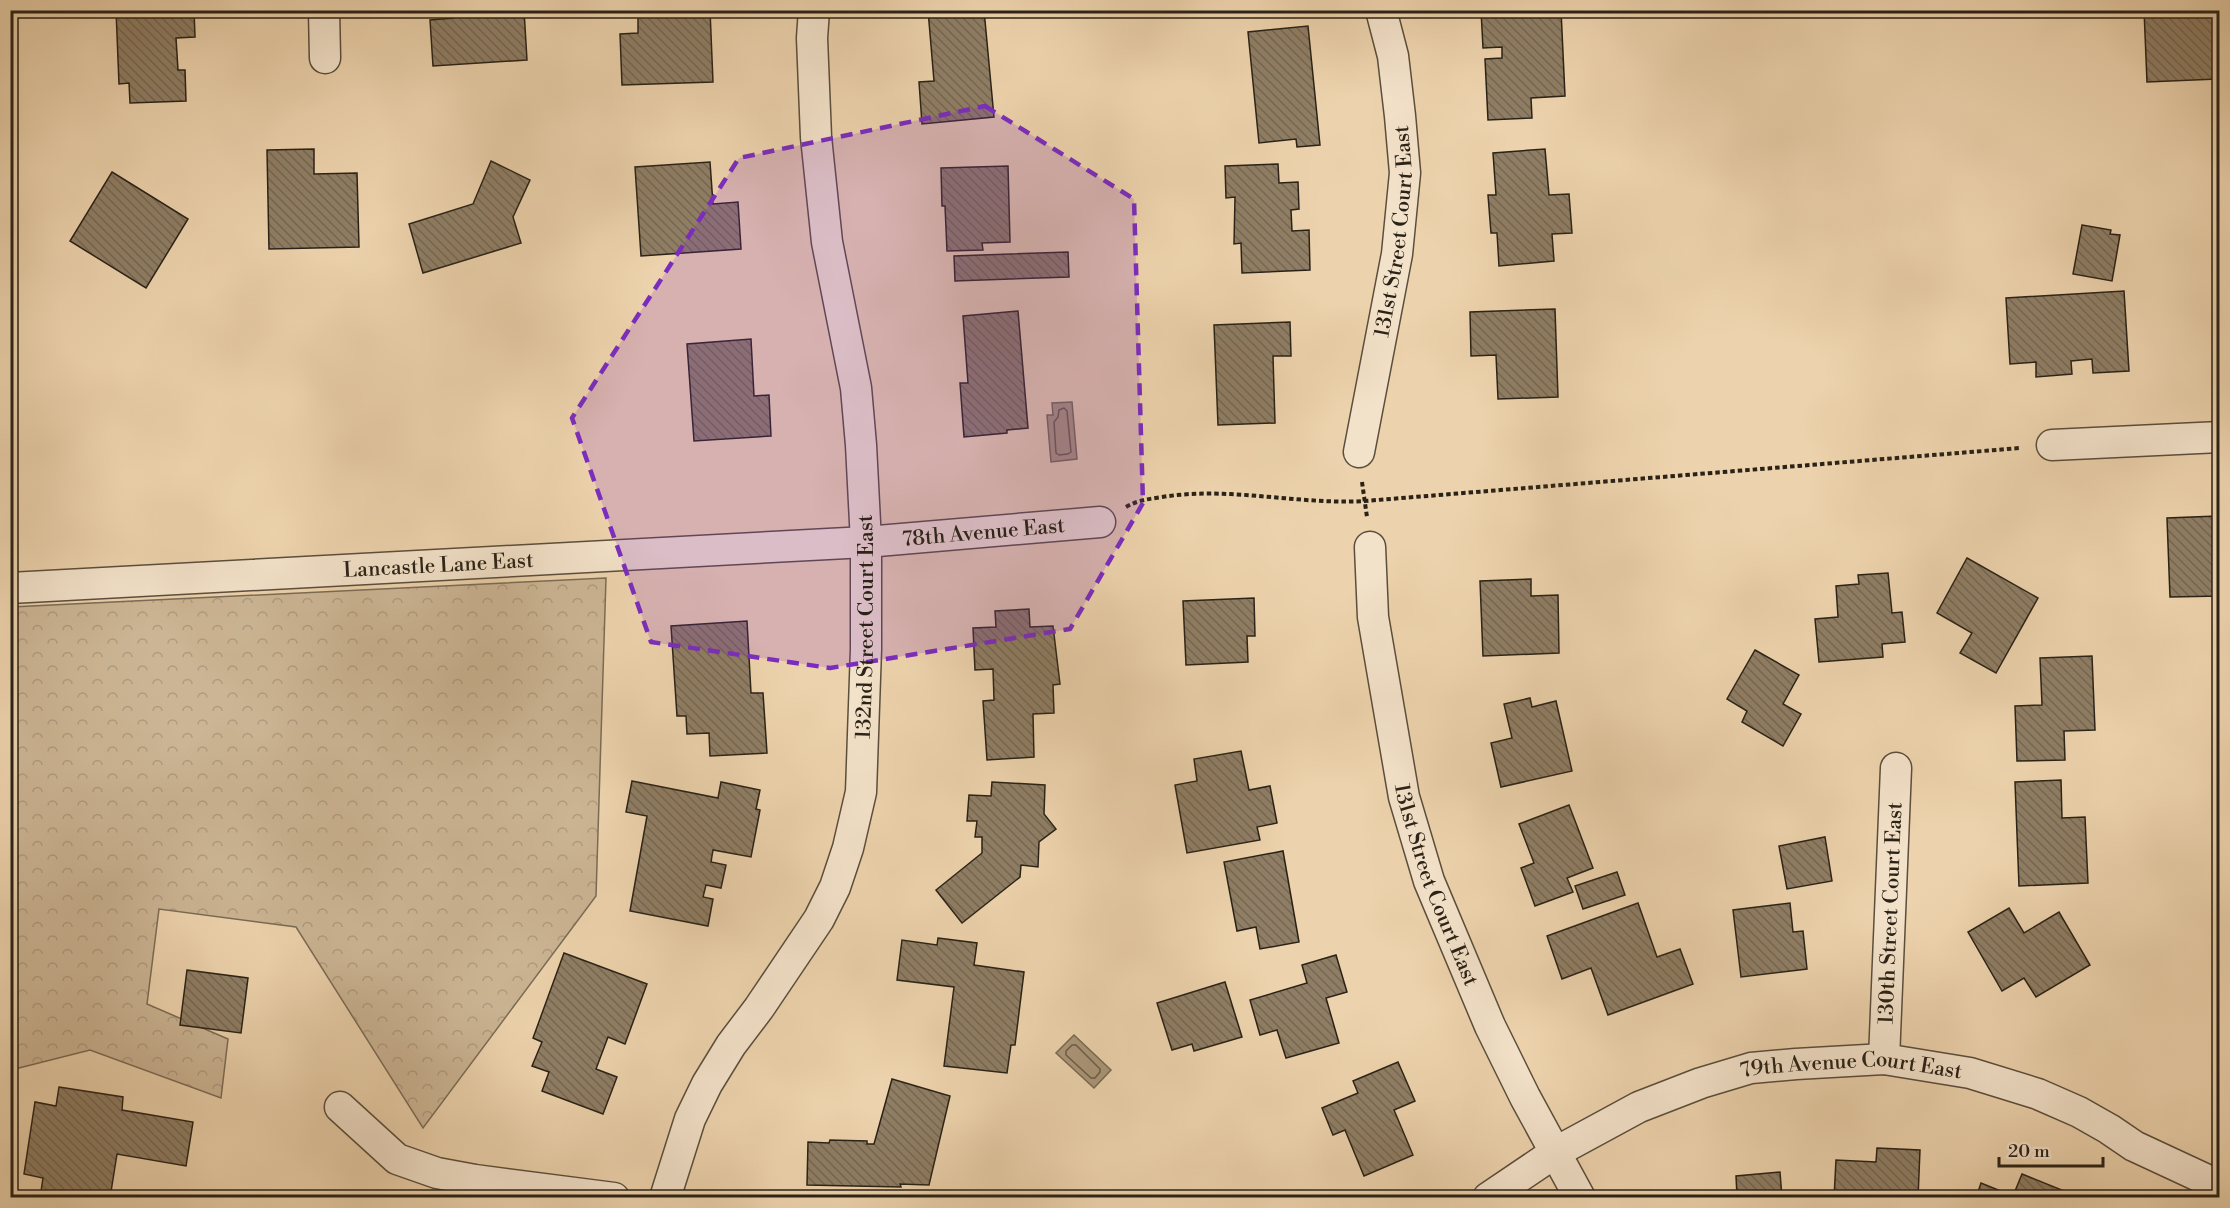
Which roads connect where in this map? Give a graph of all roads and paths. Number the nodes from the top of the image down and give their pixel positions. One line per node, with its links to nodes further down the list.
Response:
1 (324, 10): 4 (street)
2 (814, 10): 10 (street, 132nd Street Court East)
3 (1381, 10): 7 (street, 131st Street Court East)
4 (325, 58)
5 (2220, 437): 6 (street)
6 (2052, 445): 8 (path)
7 (1359, 452): 8 (path)
8 (1365, 501): 9 (path); 11 (path)
9 (1100, 522): 10 (street, 78th Avenue East)
10 (866, 542): 12 (street, Lancastle Lane East); 19 (street, 132nd Street Court East)
11 (1370, 547): 16 (street, 131st Street Court East)
12 (10, 588)
13 (1896, 768): 14 (street, 130th Street Court East)
14 (1884, 1059): 16 (street, 79th Avenue Court East); 17 (street, 79th Avenue Court East)
15 (340, 1107): 18 (street)
16 (1556, 1152): 20 (street, 79th Avenue Court East); 21 (street, 131st Street Court East)
17 (2220, 1186)
18 (614, 1197)
19 (665, 1197)
20 (1488, 1197)
21 (1580, 1197)

